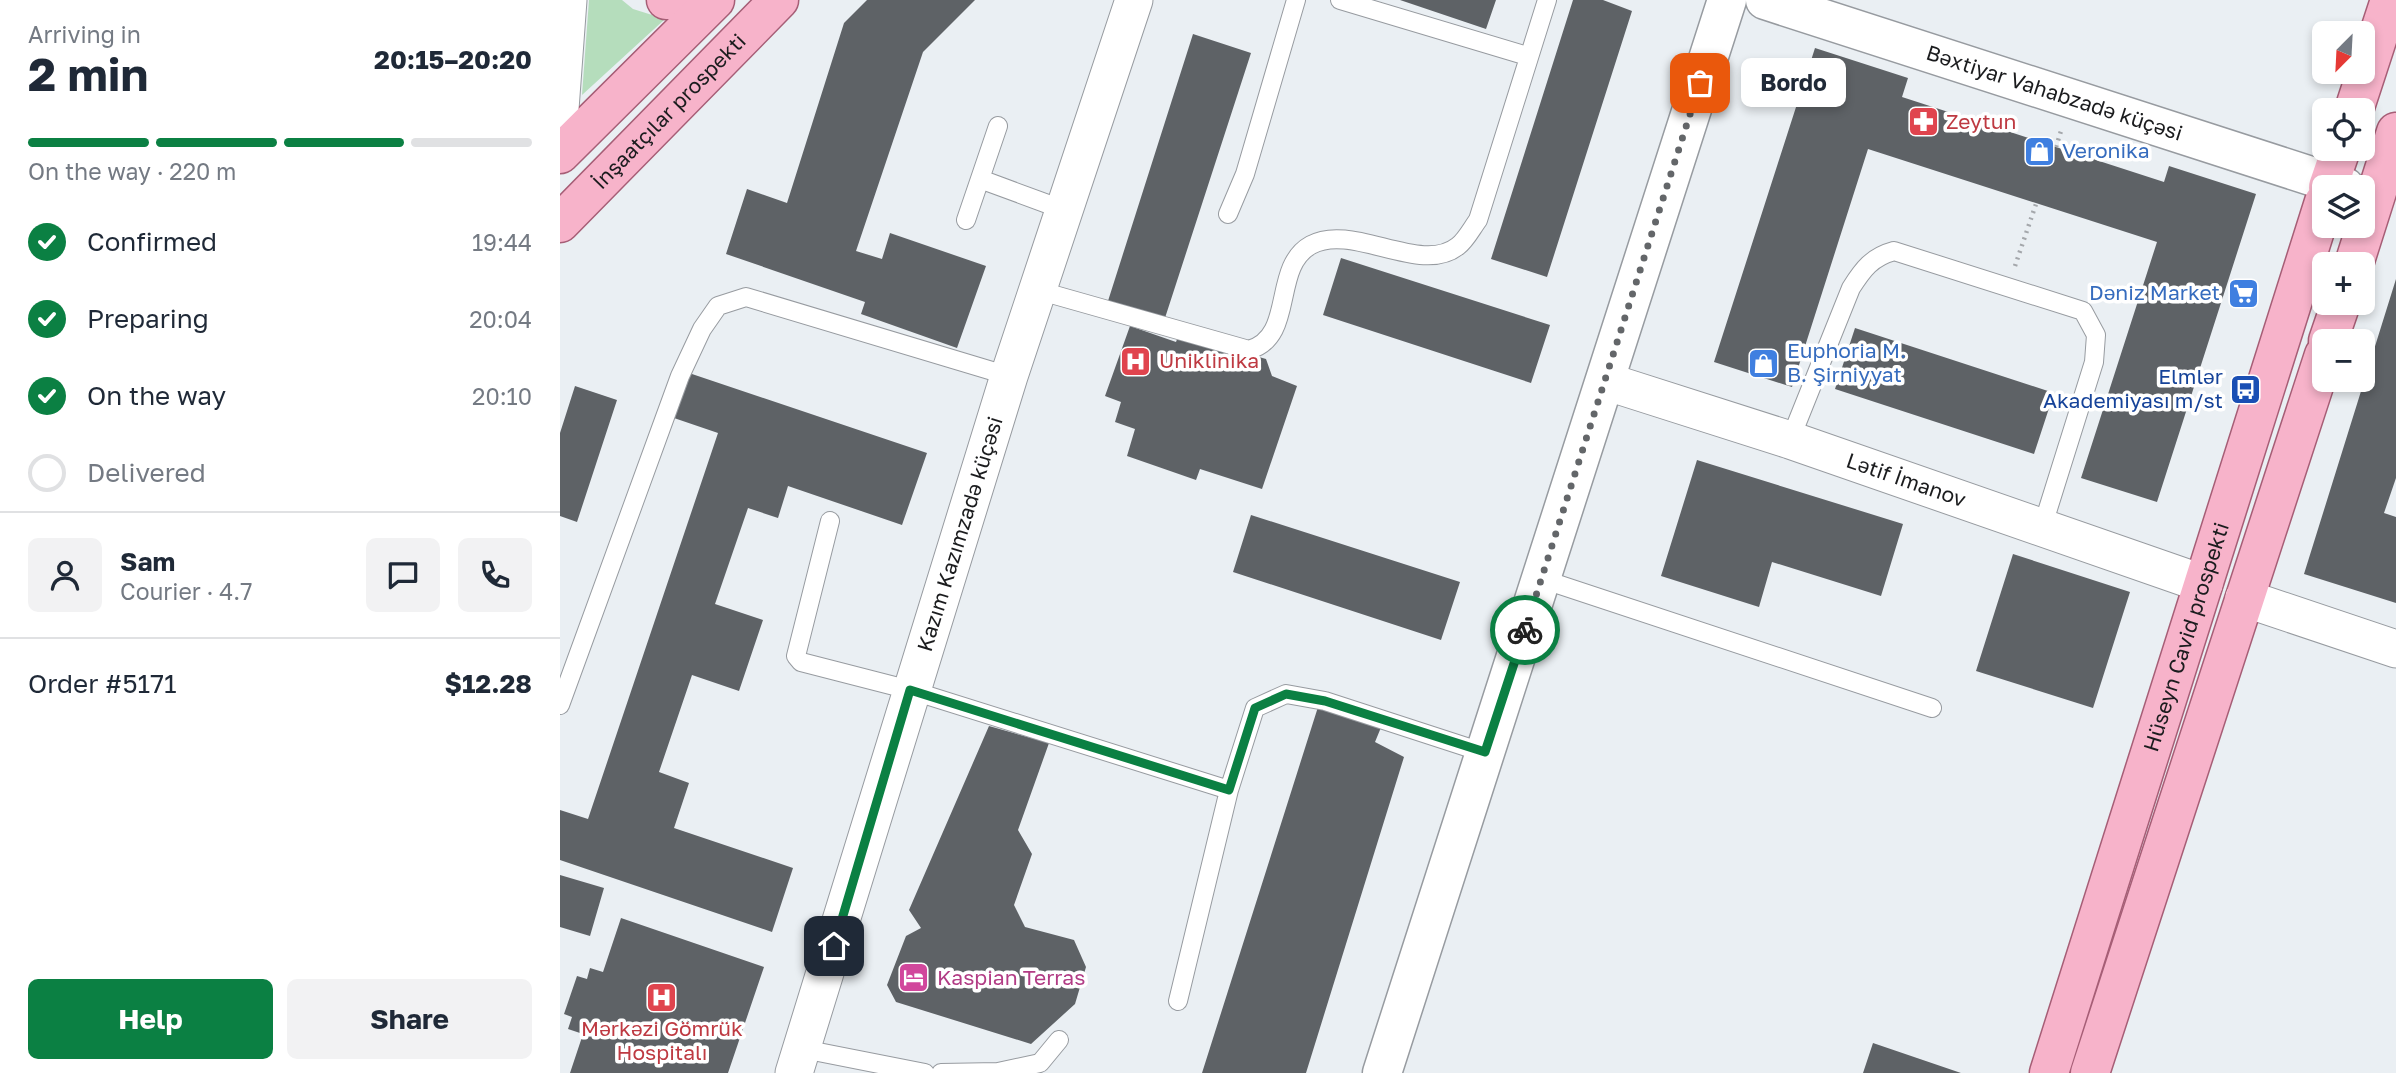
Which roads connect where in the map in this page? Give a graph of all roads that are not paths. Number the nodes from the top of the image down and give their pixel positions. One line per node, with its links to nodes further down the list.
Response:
1 (568, 0): 15 (street)
2 (666, 0): 3 (main road)
3 (684, 0)
4 (715, 0): 18 (main road)
5 (779, 0): 25 (main road, İnşaatçılar prospekti)
6 (1134, 0): 22 (street, Kazım Kazımzadə küçəsi)
7 (1296, 0): 23 (lane)
8 (1340, 0): 13 (lane)
9 (1547, 0): 13 (lane)
10 (1727, 0): 29 (street)
11 (1765, 0): 20 (street, Bəxtiyar Vahabzadə küçəsi)
12 (2390, 0): 14 (main road)
13 (1527, 57): 27 (lane)
14 (2358, 98)
15 (560, 109)
16 (998, 126): 21 (lane)
17 (2396, 132): 19 (main road, Hüseyn Cavid prospekti)
18 (560, 154)
19 (2361, 175)
20 (2312, 176)
21 (980, 179): 22 (lane); 24 (lane)
22 (1064, 210): 27 (street, Kazım Kazımzadə küçəsi)
23 (1228, 214)
24 (966, 220)
25 (560, 223)
26 (2332, 238): 35 (main road, Hüseyn Cavid prospekti)
27 (1037, 290): 28 (street, Kazım Kazımzadə küçəsi)
28 (1009, 376): 38 (street, Kazım Kazımzadə küçəsi); 39 (lane)
29 (1605, 382): 31 (street, Lətif İmanov); 34 (street)
30 (2312, 392): 36 (main road, Hüseyn Cavid prospekti)
31 (1790, 440): 33 (street, Lətif İmanov); 33 (lane)
32 (830, 521): 38 (lane)
33 (2042, 528): 35 (street, Lətif İmanov)
34 (1542, 579): 40 (lane); 41 (street)
35 (2204, 584): 49 (main road, Hüseyn Cavid prospekti)
36 (2245, 598): 37 (street); 50 (main road, Hüseyn Cavid prospekti)
37 (2396, 649)
38 (910, 690): 42 (lane); 45 (street, Kazım Kazımzadə küçəsi)
39 (560, 705)
40 (1932, 708)
41 (1485, 752): 42 (lane); 48 (street)
42 (1229, 790): 43 (lane)
43 (1178, 1000)
44 (1059, 1040): 47 (lane)
45 (799, 1061): 46 (lane)
46 (926, 1073)
47 (941, 1073)
48 (1382, 1073)
49 (2049, 1073)
50 (2090, 1073)

